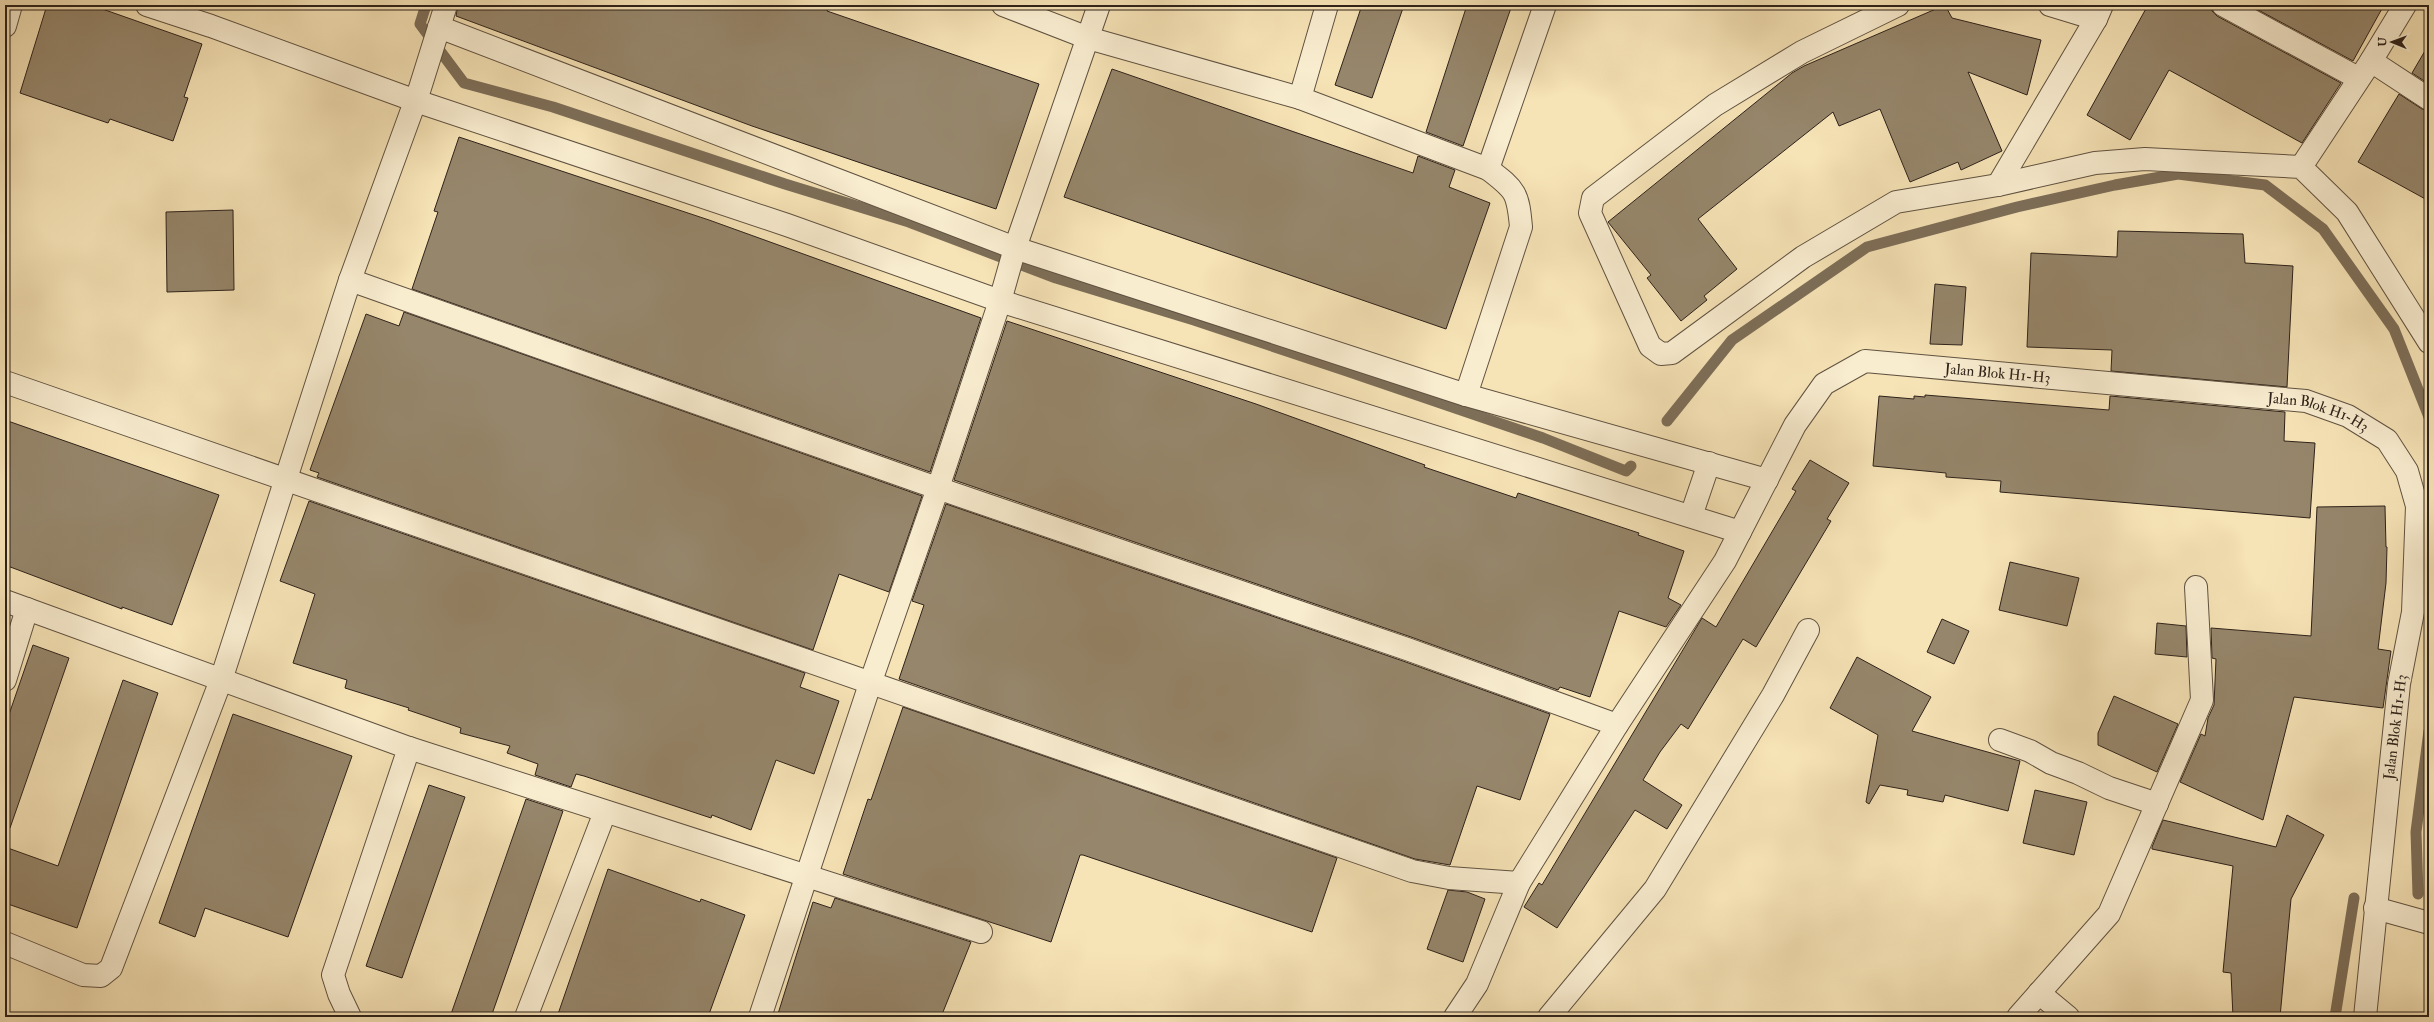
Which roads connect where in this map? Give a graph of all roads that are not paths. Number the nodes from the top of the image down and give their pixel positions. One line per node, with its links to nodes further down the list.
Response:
1 (11, 5): 13 (street)
2 (446, 5): 14 (street)
3 (1003, 5): 15 (street)
4 (1099, 5): 15 (street)
5 (1327, 5): 19 (street)
6 (1545, 5): 22 (street)
7 (1898, 5): 23 (street)
8 (2050, 5): 12 (street)
9 (2223, 5): 17 (street)
10 (2405, 5): 16 (street)
11 (159, 7): 18 (street)
12 (2099, 12): 23 (street)
13 (5, 26)
14 (437, 32): 18 (street); 24 (street)
15 (1088, 38): 19 (street); 24 (street)
16 (2371, 61): 17 (street); 20 (street)
17 (2358, 78): 21 (street)
18 (418, 95): 25 (street); 26 (street)
19 (1300, 98): 22 (street)
20 (2429, 99)
21 (2301, 167): 23 (street); 27 (street)
22 (1488, 169): 31 (street)
23 (1998, 185)
24 (1013, 253): 26 (street); 31 (street)
25 (350, 280): 33 (street); 35 (street)
26 (1001, 295): 35 (street); 36 (street)
27 (2408, 307): 28 (street); 29 (street)
28 (2429, 319)
29 (2429, 342)
30 (5, 382): 33 (street)
31 (1466, 395): 32 (street)
32 (1709, 464): 34 (street); 36 (street)
33 (285, 480): 43 (street); 44 (street)
34 (1767, 480): 37 (street, Jalan Blok H1-H3); 52 (street, Jalan Blok H1-H3)
35 (938, 488): 44 (street); 45 (street)
36 (1691, 516): 37 (street)
37 (1740, 532): 45 (street, Jalan Blok H1-H3)
38 (2196, 587): 48 (street)
39 (5, 601): 40 (street)
40 (27, 609): 42 (street); 43 (street)
41 (1808, 630): 61 (street)
42 (5, 680)
43 (221, 680): 47 (street); 55 (street)
44 (871, 681): 50 (street); 51 (street)
45 (1617, 725): 51 (street, Jalan Blok H1-H3)
46 (2000, 740): 48 (street)
47 (409, 748): 49 (street); 57 (street)
48 (2157, 804): 56 (street)
49 (605, 812): 50 (street); 58 (street)
50 (806, 877): 54 (street); 59 (street)
51 (1519, 883): 60 (street, Jalan Blok H1-H3)
52 (2375, 908): 53 (street); 64 (street, Jalan Blok H1-H3)
53 (2429, 923)
54 (981, 932)
55 (5, 943)
56 (2039, 993): 62 (street); 63 (street)
57 (350, 1017)
58 (526, 1017)
59 (760, 1017)
60 (1455, 1017)
61 (1549, 1017)
62 (2018, 1017)
63 (2068, 1017)
64 (2365, 1017)

